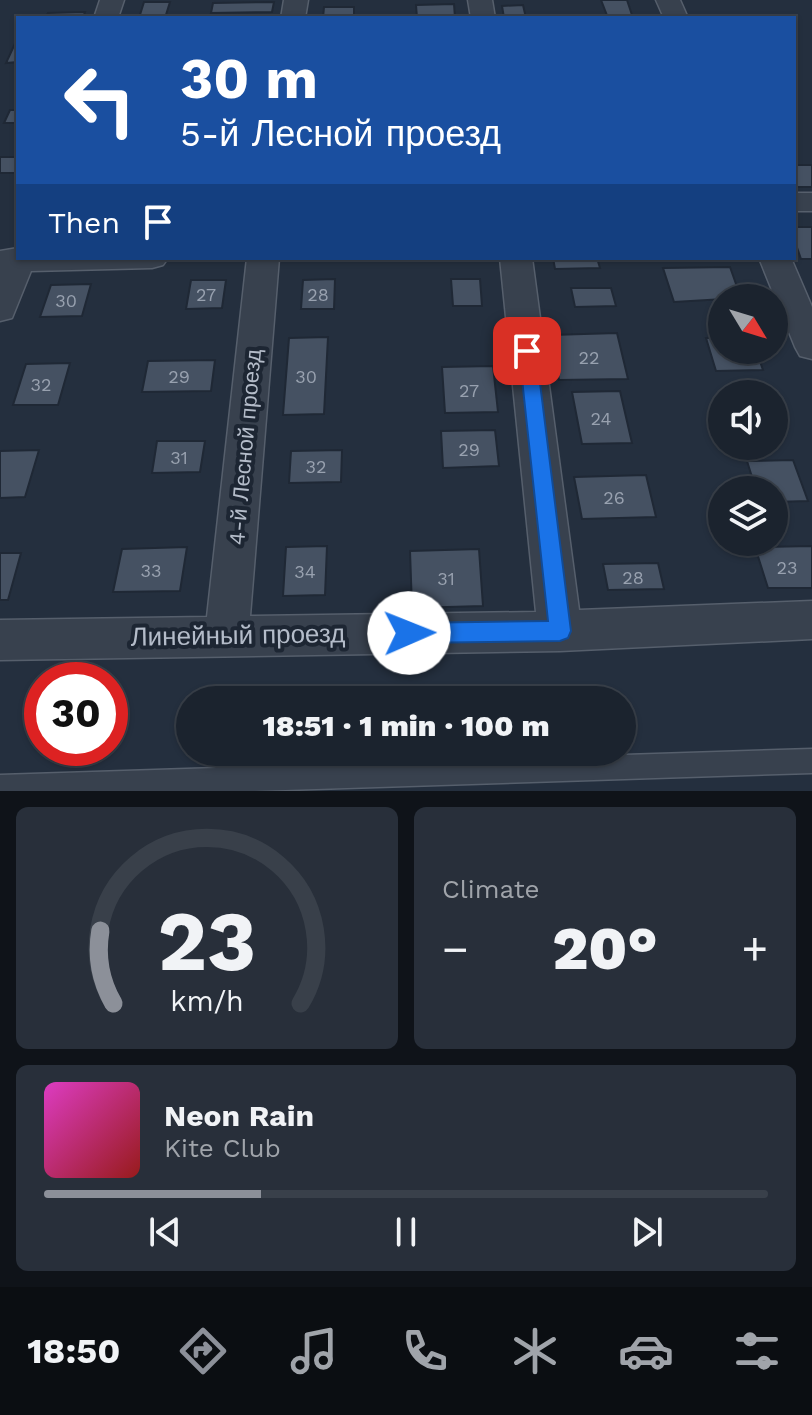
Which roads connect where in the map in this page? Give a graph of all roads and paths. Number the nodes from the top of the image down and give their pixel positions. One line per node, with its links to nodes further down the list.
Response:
1 (13, 260): 5 (street)
2 (263, 260): 9 (street, 4-й Лесной проезд)
3 (516, 260): 8 (street)
4 (776, 260): 6 (street)
5 (0, 310)
6 (812, 347)
7 (812, 620): 8 (street, Линейный проезд)
8 (560, 631): 9 (street, Линейный проезд)
9 (227, 635): 10 (street, Линейный проезд)
10 (0, 640)
11 (812, 761): 12 (lane)
12 (0, 787)

